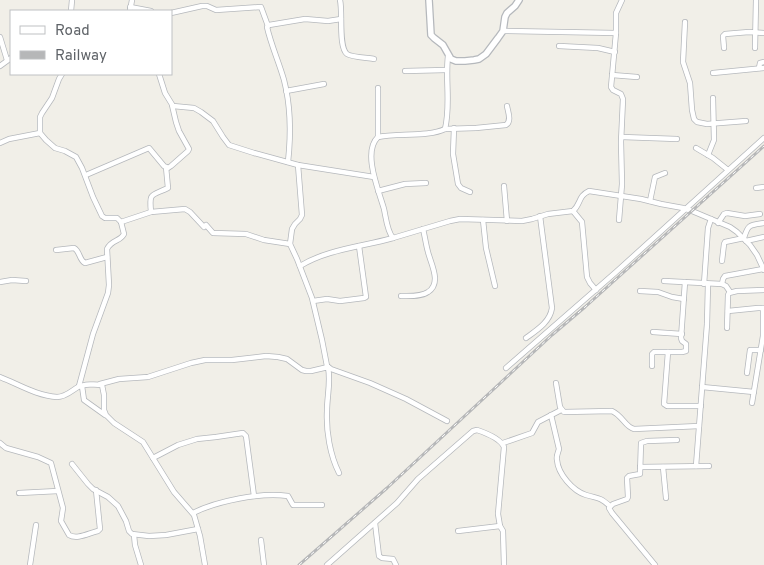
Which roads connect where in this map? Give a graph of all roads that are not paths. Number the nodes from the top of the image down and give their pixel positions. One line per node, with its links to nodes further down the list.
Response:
1 (132, 0): 7 (street)
2 (340, 0): 9 (street)
3 (428, 0): 21 (street)
4 (519, 0): 12 (street)
5 (622, 0): 14 (street)
6 (756, 0): 13 (street)
7 (130, 9)
8 (172, 13): 11 (street)
9 (342, 19): 11 (street); 23 (street)
10 (685, 22): 41 (street)
11 (268, 26): 36 (street)
12 (503, 30): 14 (street); 21 (street)
13 (756, 32): 15 (street); 18 (street); 19 (street)
14 (616, 33): 20 (street)
15 (764, 33)
16 (0, 37): 22 (street)
17 (559, 46): 20 (street)
18 (724, 48)
19 (755, 48)
20 (615, 52): 31 (street)
21 (448, 56): 27 (street)
22 (9, 59): 25 (street)
23 (374, 59)
24 (764, 62): 26 (street)
25 (0, 66)
26 (761, 68): 29 (street)
27 (446, 70): 28 (street); 42 (street)
28 (405, 71)
29 (713, 73)
30 (159, 75): 38 (street)
31 (612, 75): 33 (street); 46 (street)
32 (60, 76): 44 (street)
33 (637, 77)
34 (324, 84): 36 (street)
35 (378, 88): 45 (street)
36 (286, 91): 52 (street)
37 (714, 98): 41 (street)
38 (172, 105): 52 (street); 54 (street)
39 (507, 106): 43 (street)
40 (746, 122): 41 (street)
41 (714, 123): 51 (street)
42 (445, 128): 43 (street); 45 (street)
43 (454, 128): 64 (street)
44 (40, 133): 49 (street); 57 (street)
45 (378, 137): 58 (street)
46 (622, 137): 48 (street); 65 (street)
47 (764, 138): 55 (street)
48 (677, 139)
49 (0, 143)
50 (696, 148): 51 (street)
51 (708, 155): 55 (street)
52 (288, 162): 53 (street)
53 (298, 165): 58 (street); 83 (street)
54 (168, 167): 57 (street); 69 (street)
55 (728, 170): 67 (street)
56 (665, 173): 66 (street)
57 (86, 175): 76 (street)
58 (374, 178): 63 (street)
59 (426, 183): 63 (street)
60 (504, 186): 75 (street)
61 (764, 187): 62 (street)
62 (756, 188)
63 (378, 192): 80 (street)
64 (470, 192)
65 (621, 196): 66 (street); 68 (street); 74 (street)
66 (650, 201): 67 (street)
67 (685, 208): 72 (street); 99 (street)
68 (573, 210): 71 (street); 99 (street)
69 (151, 212): 76 (street); 83 (street)
70 (760, 214): 77 (street)
71 (540, 216): 75 (street); 111 (street)
72 (711, 219): 77 (street); 96 (street)
73 (483, 220): 75 (street); 79 (street); 98 (street)
74 (619, 220)
75 (507, 221)
76 (121, 222): 88 (street)
77 (718, 223): 82 (street)
78 (764, 223): 82 (street)
79 (423, 229): 80 (street); 103 (street)
80 (393, 238): 84 (street)
81 (764, 238): 82 (street)
82 (745, 240): 86 (street); 89 (street)
83 (290, 244): 90 (street)
84 (359, 246): 90 (street); 105 (street)
85 (56, 250): 88 (street)
86 (757, 255): 87 (street); 91 (street)
87 (764, 255)
88 (107, 258): 121 (street)
89 (722, 261)
90 (300, 266): 105 (street)
91 (764, 270): 97 (street)
92 (664, 281): 95 (street)
93 (0, 282): 94 (street)
94 (26, 282)
95 (685, 282): 96 (street); 104 (street)
96 (706, 284): 97 (street); 122 (street)
97 (722, 284): 102 (street)
98 (495, 286)
99 (596, 290): 116 (street)
100 (764, 290): 102 (street)
101 (640, 291): 104 (street)
102 (730, 292): 107 (street)
103 (401, 296)
104 (684, 299): 110 (street)
105 (313, 301): 115 (street)
106 (764, 308): 107 (street); 112 (street)
107 (728, 311): 108 (street)
108 (727, 328)
109 (653, 332): 110 (street)
110 (682, 334): 113 (street)
111 (526, 338)
112 (761, 350): 117 (street); 123 (street)
113 (668, 352): 114 (street); 125 (street)
114 (652, 366)
115 (328, 367): 120 (street); 129 (street); 140 (street)
116 (506, 368)
117 (747, 373)
118 (0, 378): 121 (street)
119 (556, 383): 126 (street)
120 (100, 384): 121 (street); 127 (street)
121 (81, 386): 127 (street)
122 (702, 387): 123 (street); 125 (street)
123 (754, 392): 124 (street)
124 (752, 403)
125 (701, 406): 130 (street)
126 (561, 410): 128 (street); 130 (street)
127 (106, 415): 134 (street)
128 (551, 415): 133 (street); 147 (street)
129 (447, 421)
130 (699, 426): 136 (street)
131 (677, 440): 138 (street)
132 (0, 443): 142 (street)
133 (503, 443): 149 (street); 151 (street)
134 (157, 456): 144 (street); 148 (street)
135 (72, 464): 141 (street)
136 (696, 466): 137 (street); 139 (street)
137 (709, 466)
138 (640, 467): 139 (street); 147 (street)
139 (663, 467): 145 (street)
140 (339, 473)
141 (96, 490): 142 (street); 154 (street)
142 (58, 491): 143 (street)
143 (19, 493)
144 (254, 496): 146 (street); 148 (street)
145 (666, 498)
146 (322, 505)
147 (610, 506): 163 (street)
148 (195, 512): 152 (street)
149 (375, 523): 160 (street); 161 (street)
150 (36, 525): 156 (street)
151 (500, 526): 153 (street); 162 (street)
152 (198, 529): 154 (street); 158 (street)
153 (458, 532)
154 (134, 534): 157 (street)
155 (261, 540): 159 (street)
156 (30, 565)
157 (141, 565)
158 (205, 565)
159 (264, 565)
160 (327, 565)
161 (396, 565)
162 (504, 565)
163 (655, 565)

